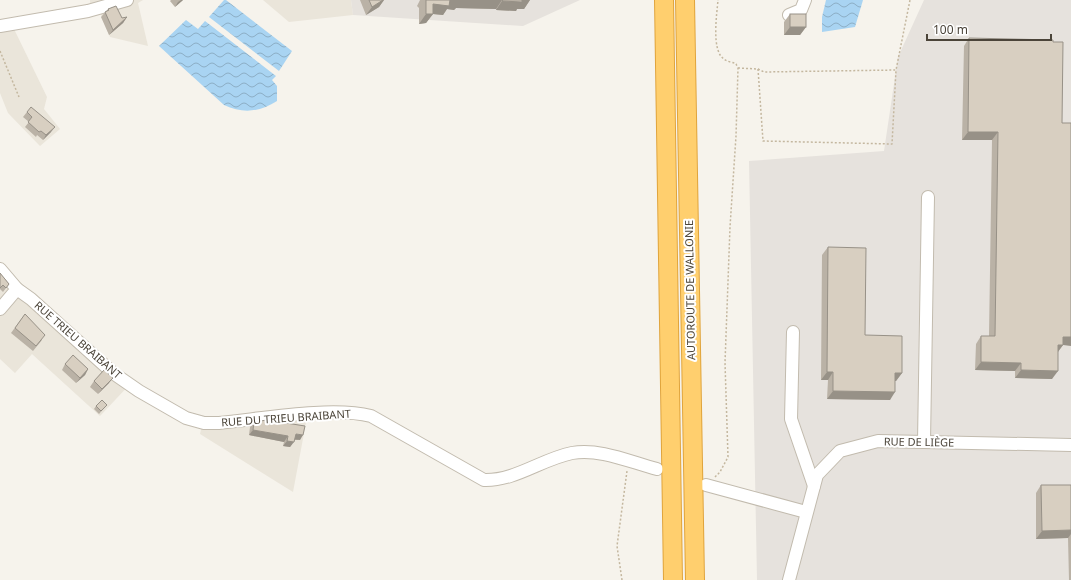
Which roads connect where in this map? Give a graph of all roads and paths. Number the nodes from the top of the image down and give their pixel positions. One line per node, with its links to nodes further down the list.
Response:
1 (127, 0): 8 (street)
2 (664, 0): 28 (highway, AUTOROUTE DE WALLONIE)
3 (685, 0): 29 (highway, AUTOROUTE DE WALLONIE)
4 (718, 0): 10 (path)
5 (804, 0): 7 (street)
6 (910, 0): 12 (path)
7 (789, 15)
8 (0, 26)
9 (0, 51): 13 (path)
10 (738, 68): 11 (path); 24 (path)
11 (758, 69): 12 (path); 12 (path)
12 (896, 70)
13 (19, 97)
14 (928, 197): 20 (street)
15 (0, 269): 16 (street, RUE TRIEU BRAIBANT)
16 (17, 289): 17 (street); 19 (street, RUE TRIEU BRAIBANT)
17 (0, 309)
18 (793, 332): 25 (street)
19 (139, 391): 22 (street, RUE DU TRIEU BRAIBANT)
20 (924, 442): 21 (street, RUE DE LIÈGE); 25 (street, RUE DE LIÈGE)
21 (1071, 445)
22 (628, 462): 23 (street, RUE DU TRIEU BRAIBANT); 27 (path)
23 (657, 469)
24 (708, 486): 26 (street)
25 (814, 486): 26 (street, RUE DE LIÈGE)
26 (806, 512): 30 (street, RUE DE LIÈGE)
27 (622, 580)
28 (673, 580)
29 (695, 580)
30 (789, 580)

